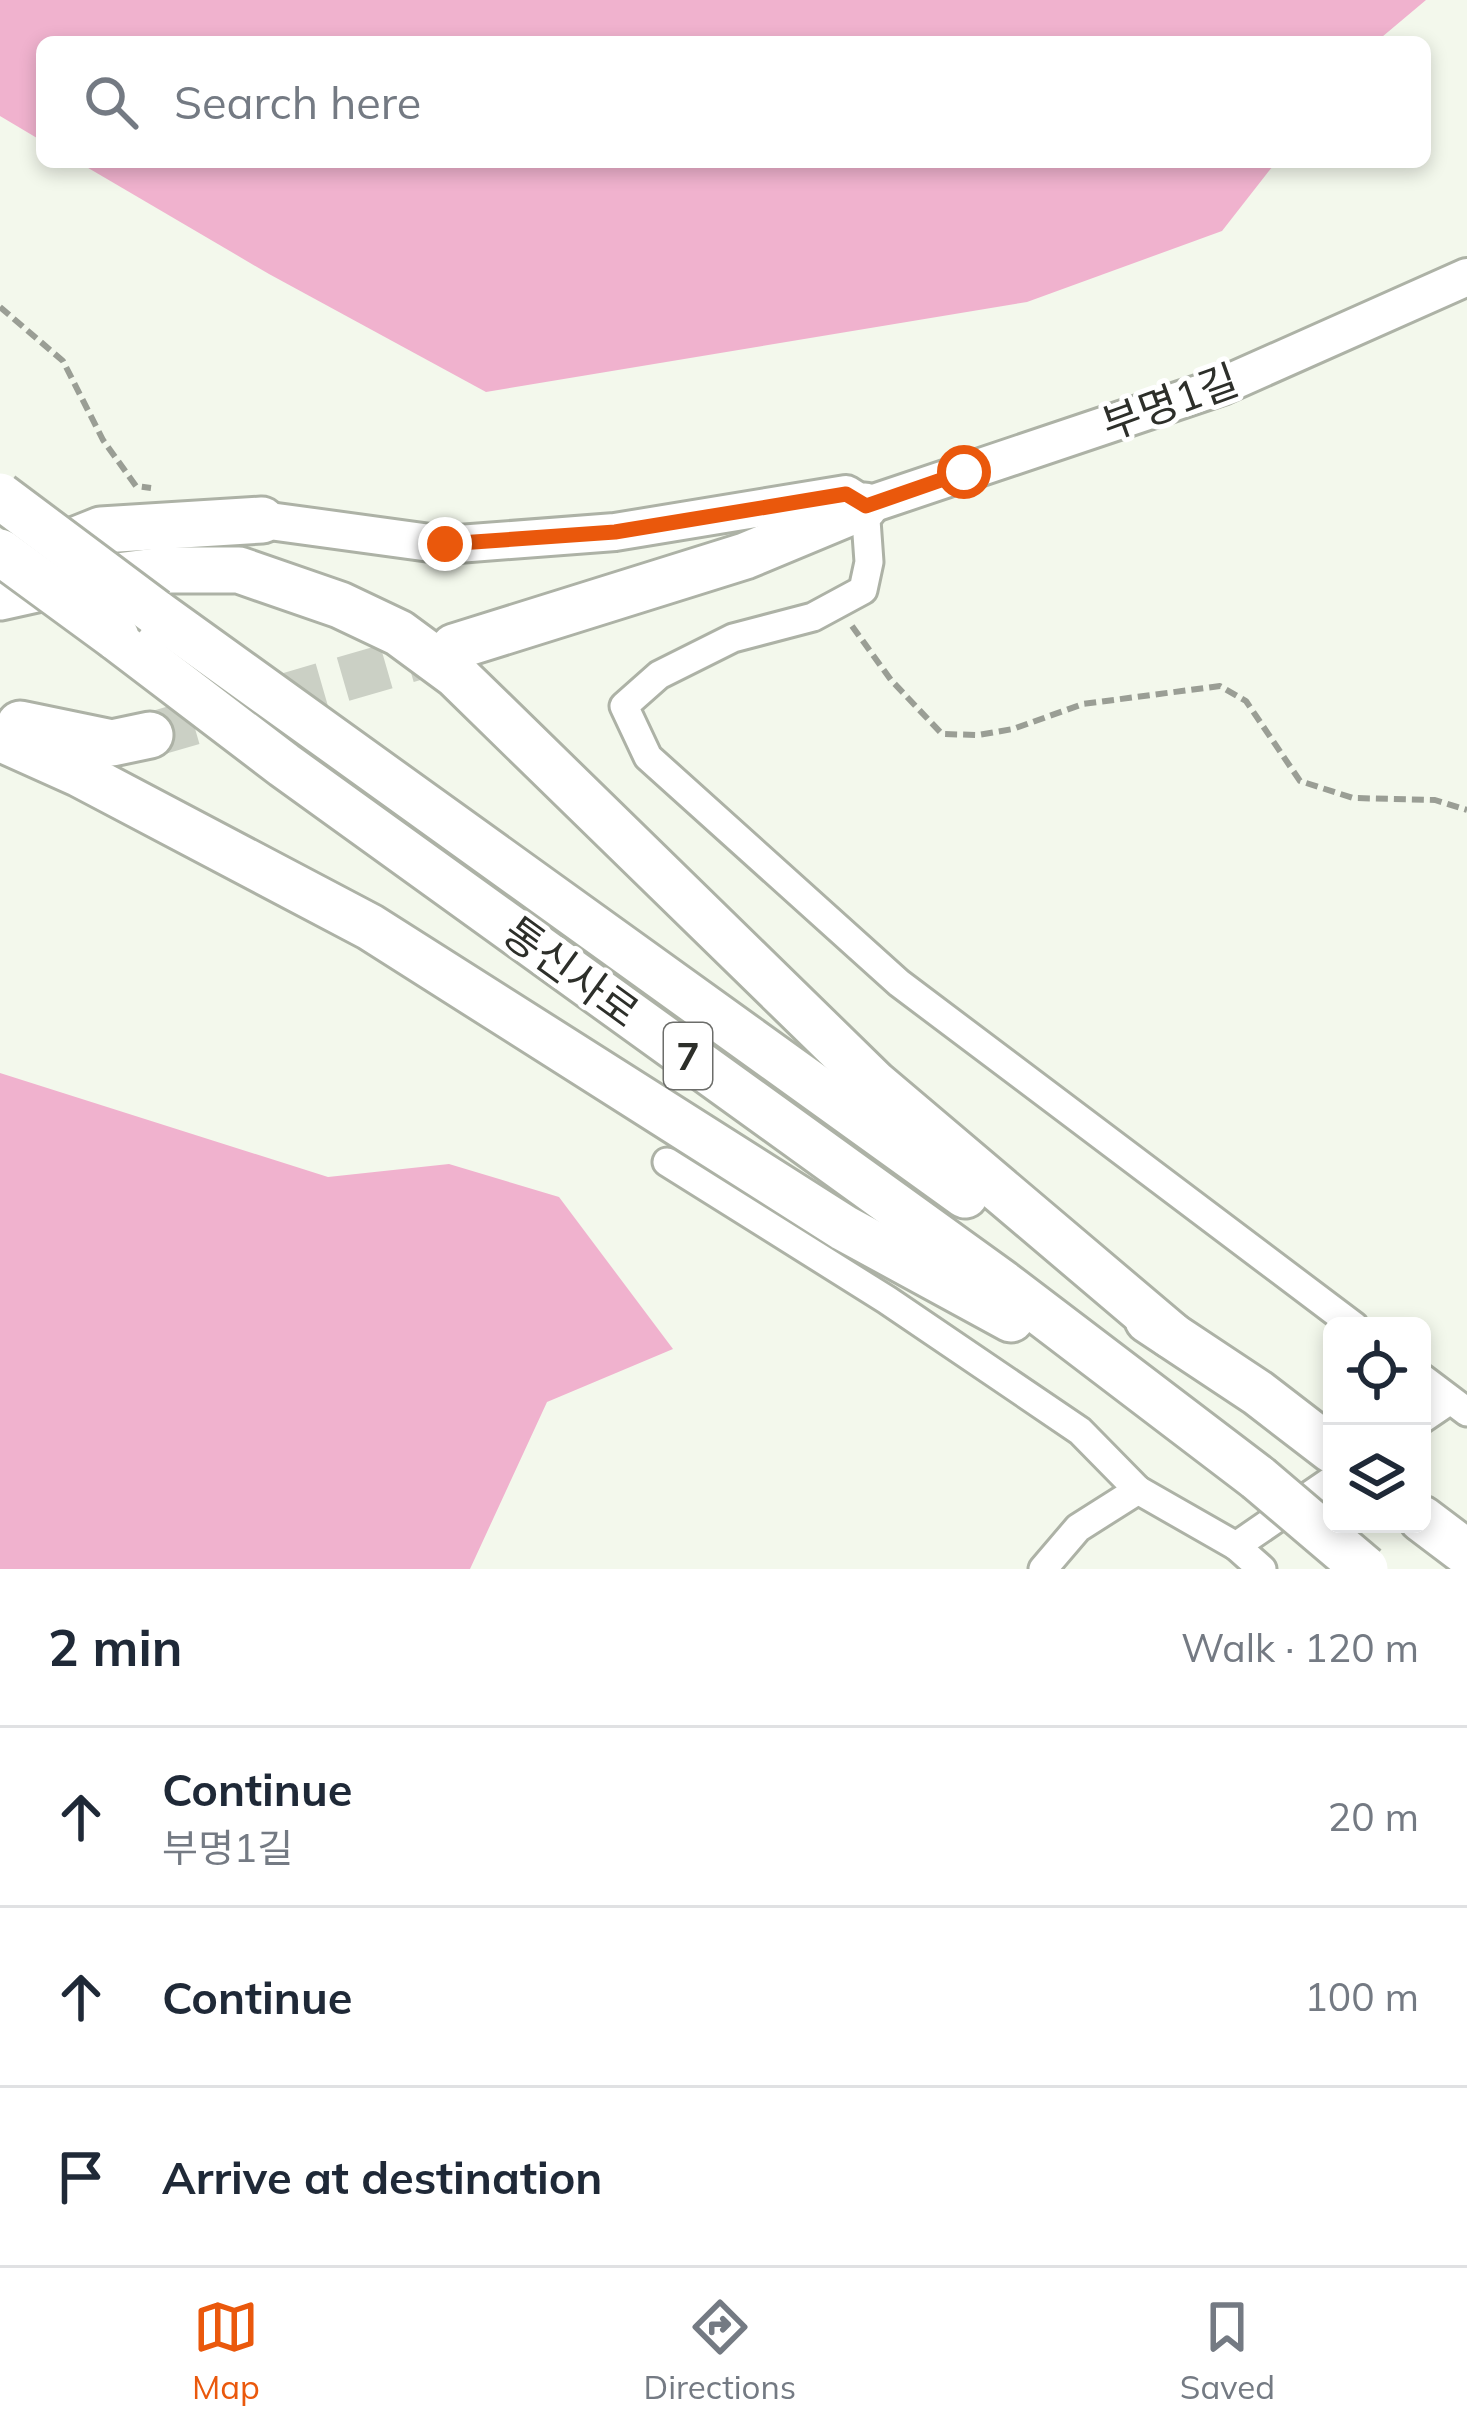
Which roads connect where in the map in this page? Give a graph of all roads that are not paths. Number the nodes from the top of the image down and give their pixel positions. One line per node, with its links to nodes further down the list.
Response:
1 (1467, 277): 3 (street, 부명1길)
2 (0, 496): 14 (highway, 통신사로 / 7, bridge)
3 (866, 506): 4 (street); 8 (highway); 13 (street)
4 (262, 520): 6 (highway)
5 (0, 552): 16 (highway, 통신사로 / 7, bridge)
6 (0, 568)
7 (0, 597): 14 (highway)
8 (454, 647)
9 (0, 717): 10 (highway)
10 (150, 735)
11 (0, 738): 16 (highway)
12 (667, 1162): 20 (street)
13 (1342, 1317)
14 (1171, 1335): 18 (highway, 통신사로 / 7)
15 (1431, 1385): 17 (street)
16 (1134, 1386): 26 (highway, 통신사로 / 7, bridge)
17 (1459, 1406)
18 (1323, 1443)
19 (1323, 1486): 22 (street)
20 (1138, 1490): 22 (street); 24 (street)
21 (1431, 1526): 23 (highway)
22 (1236, 1546): 25 (street)
23 (1467, 1553)
24 (1043, 1569)
25 (1262, 1569)
26 (1365, 1569)

